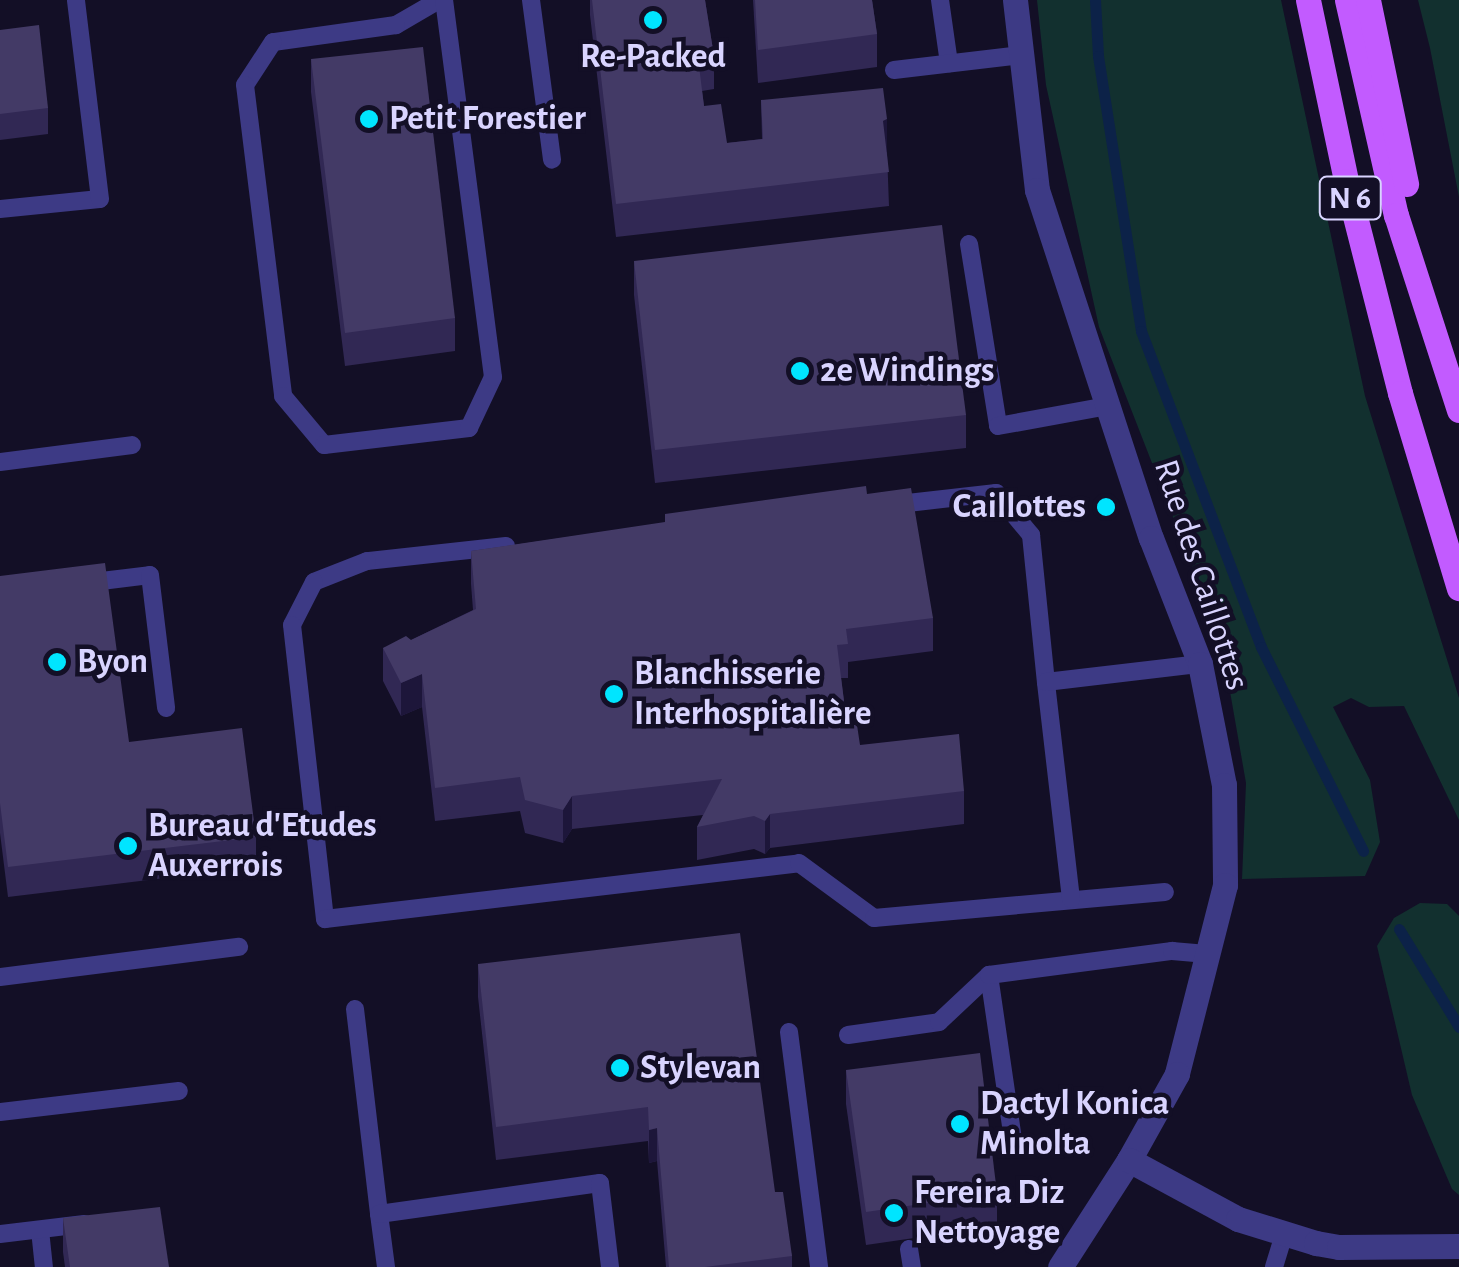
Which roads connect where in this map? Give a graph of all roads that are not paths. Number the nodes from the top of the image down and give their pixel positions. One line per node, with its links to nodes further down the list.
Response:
1 (76, 0): 13 (lane)
2 (441, 0): 2 (lane)
3 (530, 0): 12 (lane)
4 (940, 0): 10 (lane)
5 (1016, 0): 9 (street, Rue des Caillottes)
6 (1308, 0): 23 (main road, N 6)
7 (1347, 0): 15 (main road, N 6)
8 (1368, 0): 15 (main road)
9 (1022, 54): 10 (lane); 16 (street, Rue des Caillottes)
10 (949, 63): 11 (lane)
11 (894, 70)
12 (552, 160)
13 (0, 209)
14 (969, 244): 16 (lane)
15 (1443, 365): 17 (main road, N 6)
16 (1108, 406): 24 (street, Rue des Caillottes)
17 (1459, 410)
18 (132, 445): 19 (lane)
19 (0, 462)
20 (878, 506): 25 (lane)
21 (524, 544): 28 (lane)
22 (56, 586): 26 (lane)
23 (1459, 588)
24 (1200, 664): 25 (lane); 30 (street, Rue des Caillottes)
25 (1046, 682): 28 (lane)
26 (166, 708)
27 (1165, 892): 28 (lane)
28 (1070, 899)
29 (239, 947): 32 (lane)
30 (1208, 954): 31 (lane); 39 (street, Rue des Caillottes)
31 (989, 975): 35 (lane); 38 (lane)
32 (0, 977)
33 (355, 1009): 40 (lane)
34 (789, 1032): 49 (lane)
35 (848, 1034)
36 (179, 1091): 37 (lane)
37 (0, 1112)
38 (1013, 1140)
39 (1130, 1160): 43 (street); 50 (street, Rue des Caillottes)
40 (379, 1214): 47 (lane); 48 (lane)
41 (96, 1223): 42 (lane)
42 (40, 1230): 44 (lane); 46 (lane)
43 (1285, 1232): 45 (street); 51 (lane)
44 (0, 1234)
45 (1459, 1246)
46 (44, 1267)
47 (386, 1267)
48 (610, 1267)
49 (819, 1267)
50 (1060, 1267)
51 (1274, 1267)

